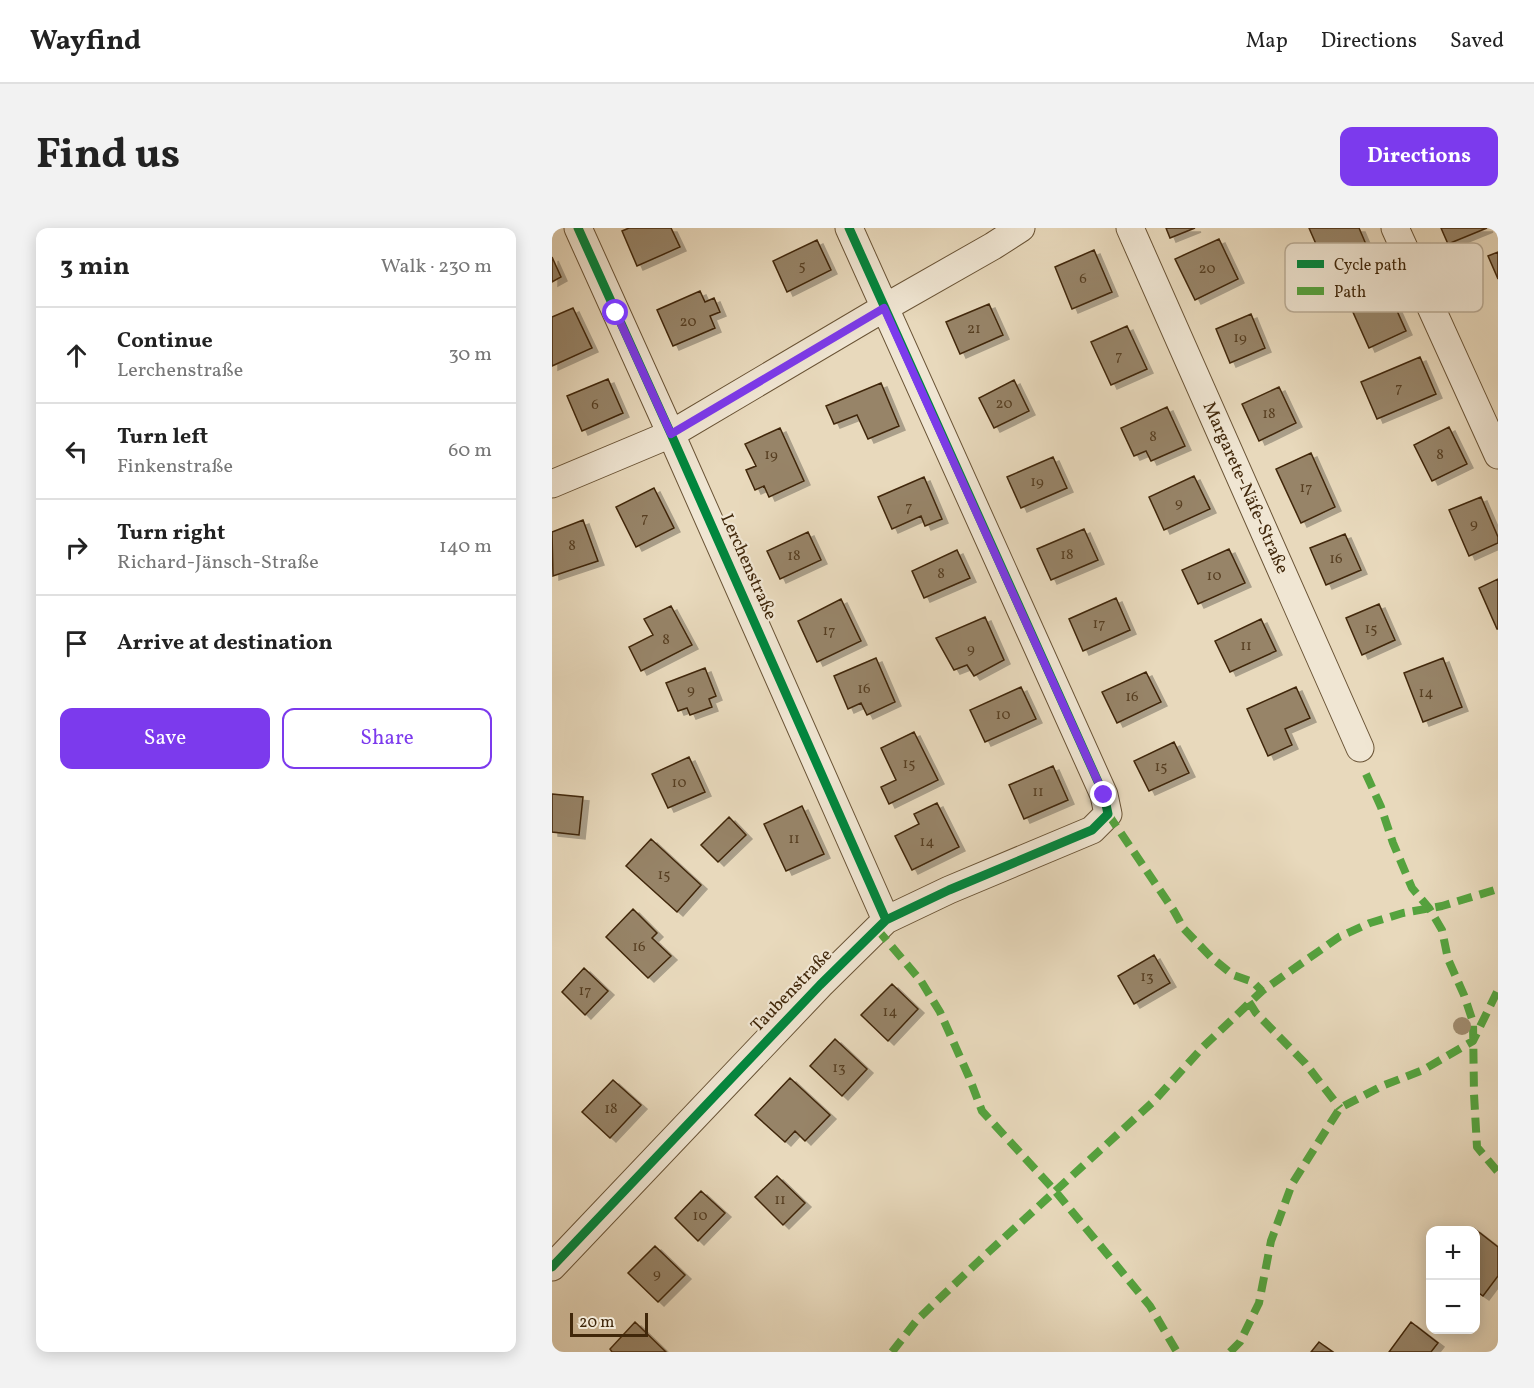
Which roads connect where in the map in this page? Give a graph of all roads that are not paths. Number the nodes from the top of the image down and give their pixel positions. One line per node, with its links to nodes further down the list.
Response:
1 (578, 228): 9 (street, Lerchenstraße)
2 (849, 228): 7 (street)
3 (1021, 228): 7 (street)
4 (1130, 228): 12 (street, Margarete-Näfe-Straße)
5 (1395, 228): 6 (street)
6 (1402, 243)
7 (884, 308): 9 (street); 13 (street, Taubenstraße)
8 (1433, 312): 10 (street)
9 (671, 434): 11 (street); 13 (street, Lerchenstraße)
10 (1498, 455)
11 (552, 484)
12 (1360, 748)
13 (886, 920): 14 (street, Taubenstraße)
14 (552, 1267)

